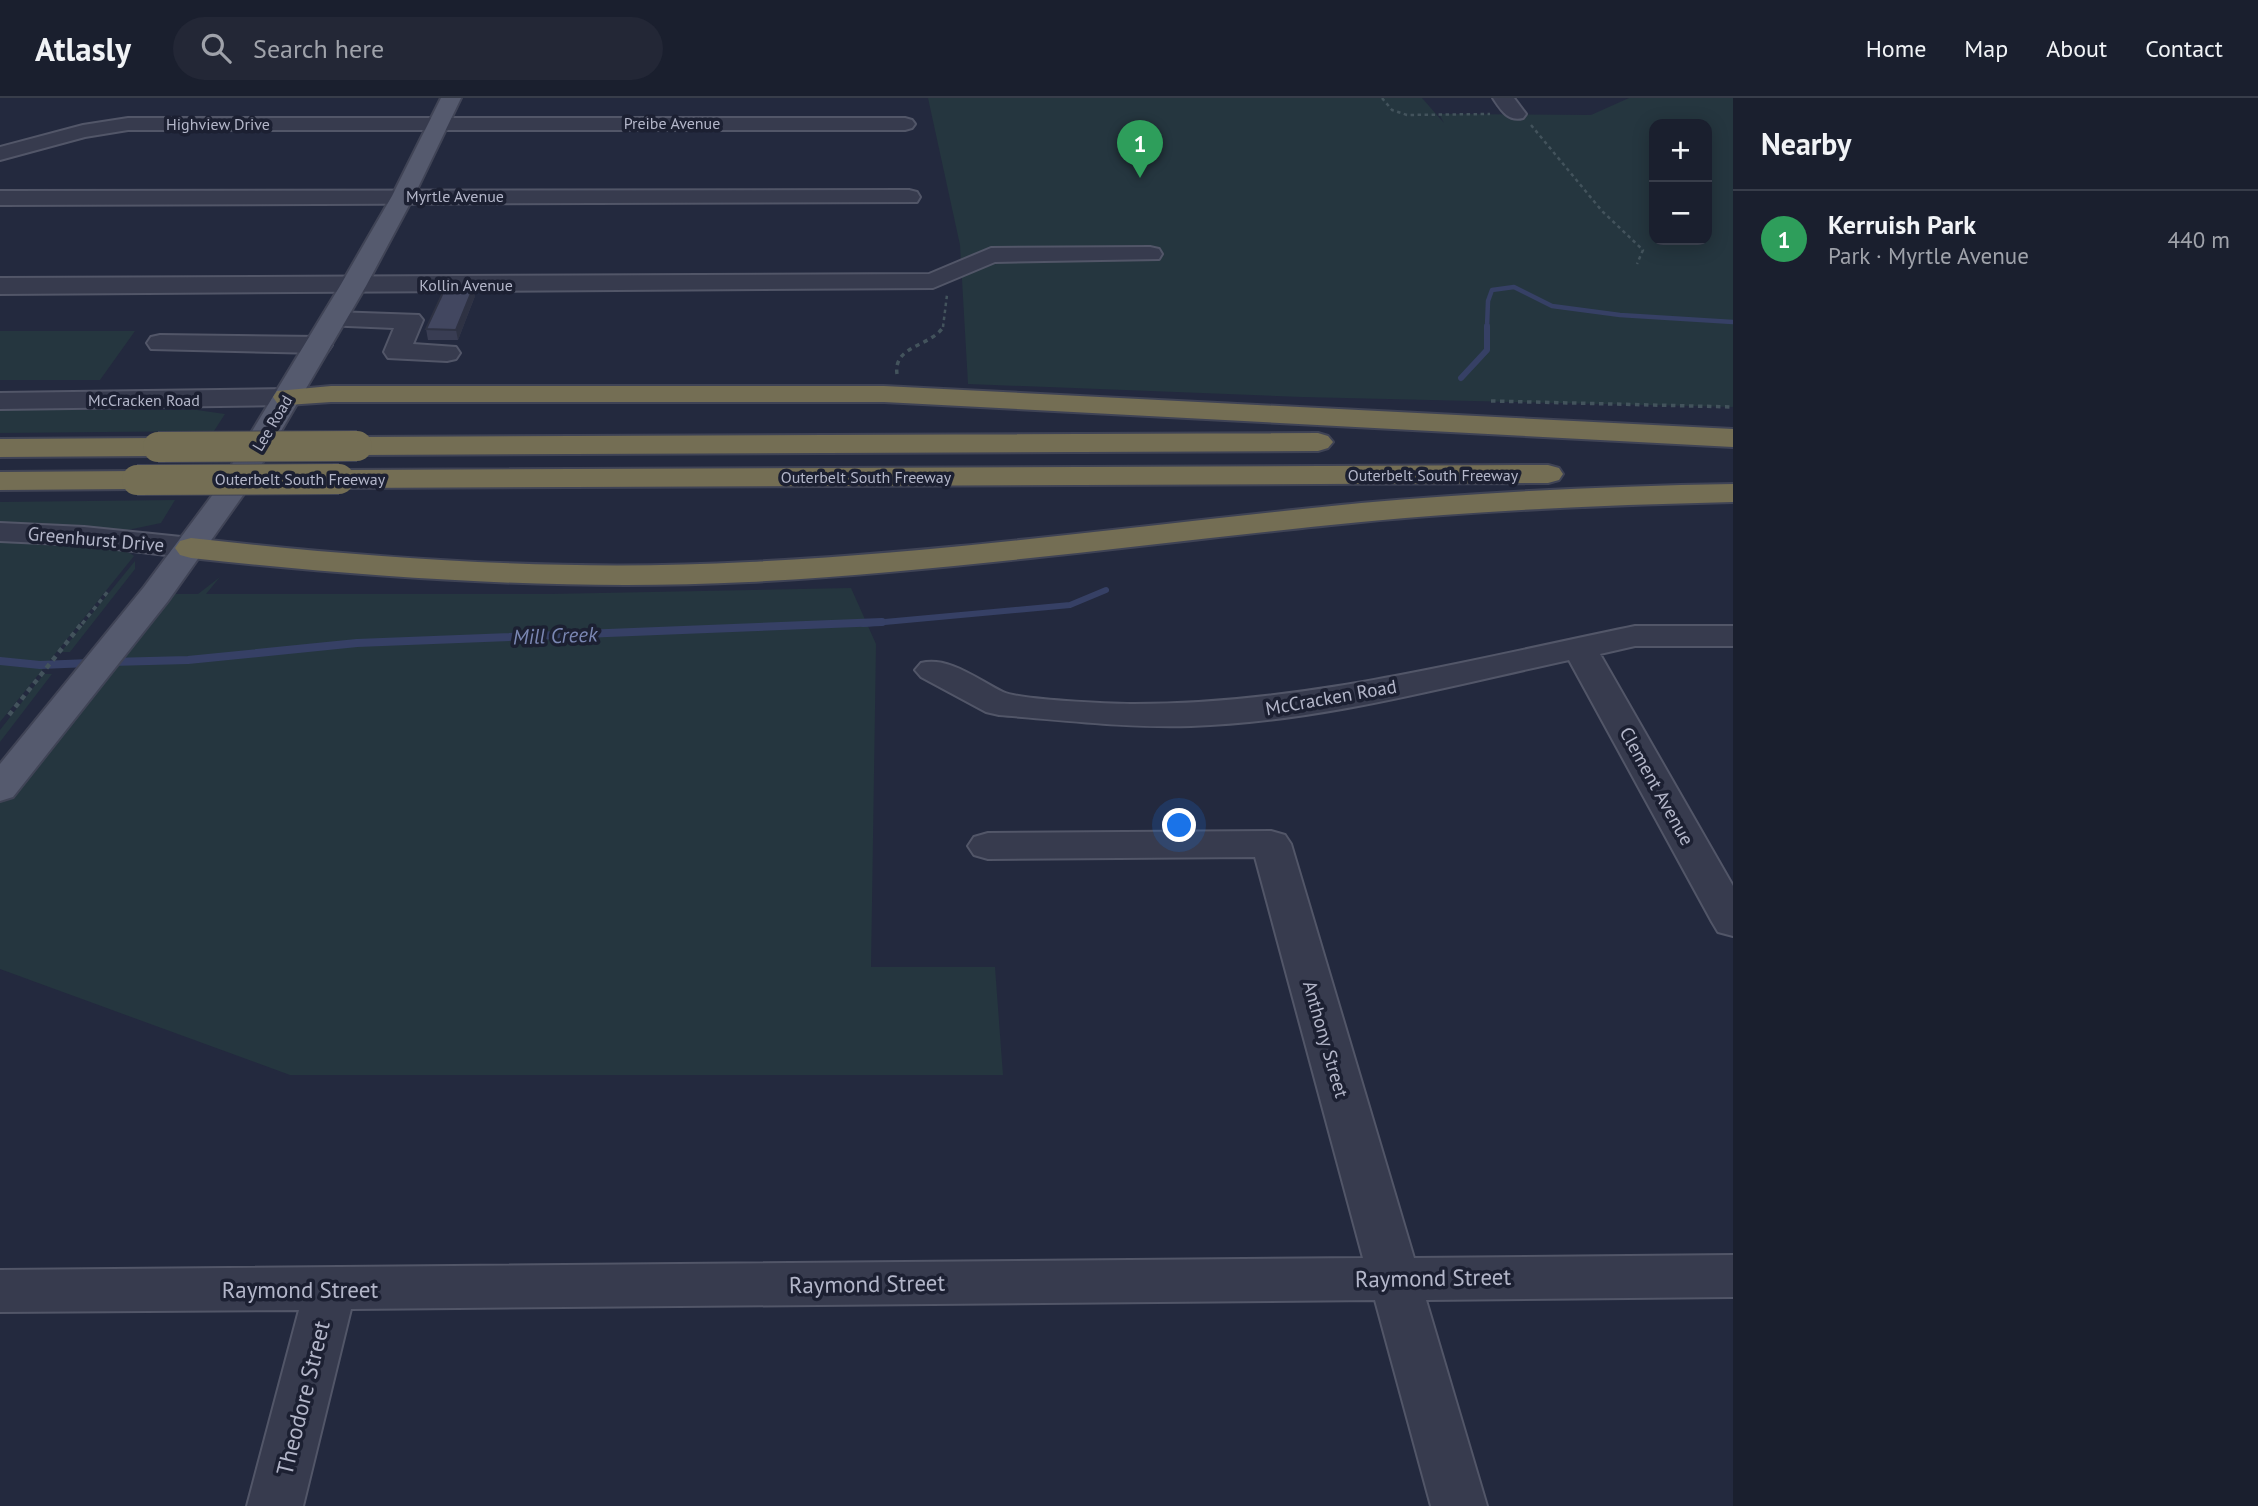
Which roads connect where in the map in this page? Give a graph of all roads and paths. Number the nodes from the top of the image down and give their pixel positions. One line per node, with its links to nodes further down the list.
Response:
1 (451, 98): 4 (main road, Lee Road)
2 (1382, 98): 3 (path)
3 (1504, 108): 11 (path)
4 (439, 123): 5 (street, Preibe Avenue); 6 (street, Highview Drive); 7 (main road, Lee Road)
5 (905, 124)
6 (0, 154)
7 (403, 196): 8 (street, Myrtle Avenue); 9 (street, Myrtle Avenue); 14 (main road, Lee Road)
8 (909, 197)
9 (0, 198)
10 (1150, 254): 12 (street)
11 (1637, 264)
12 (939, 279): 14 (street, Kollin Avenue); 19 (path)
13 (0, 286): 14 (street, Kollin Avenue)
14 (353, 286): 15 (main road, Lee Road)
15 (334, 320): 17 (main road, Lee Road); 18 (street)
16 (160, 343): 17 (street)
17 (319, 345): 20 (main road, Lee Road)
18 (447, 353)
19 (902, 380)
20 (287, 397): 21 (street, McCracken Road); 24 (highway); 30 (main road, Lee Road)
21 (0, 401)
22 (1479, 401): 23 (path)
23 (1733, 407)
24 (1733, 440): 25 (highway, Outerbelt South Freeway, bridge)
25 (0, 448)
26 (1733, 473): 27 (highway, Outerbelt South Freeway, bridge)
27 (0, 481)
28 (1733, 494): 30 (highway)
29 (0, 532): 30 (street, Greenhurst Drive)
30 (191, 548): 36 (main road, Lee Road)
31 (109, 590): 35 (path)
32 (1733, 636): 33 (street, McCracken Road)
33 (1580, 649): 34 (street, McCracken Road); 38 (street, Clement Avenue)
34 (933, 670)
35 (9, 715)
36 (0, 789)
37 (988, 846): 40 (street, Anthony Street)
38 (1733, 922)
39 (1733, 1276): 40 (street, Raymond Street)
40 (1395, 1278): 41 (street, Raymond Street); 44 (street, Anthony Street)
41 (330, 1290): 42 (street, Raymond Street); 43 (street, Theodore Street)
42 (0, 1291)
43 (275, 1506)
44 (1459, 1506)

